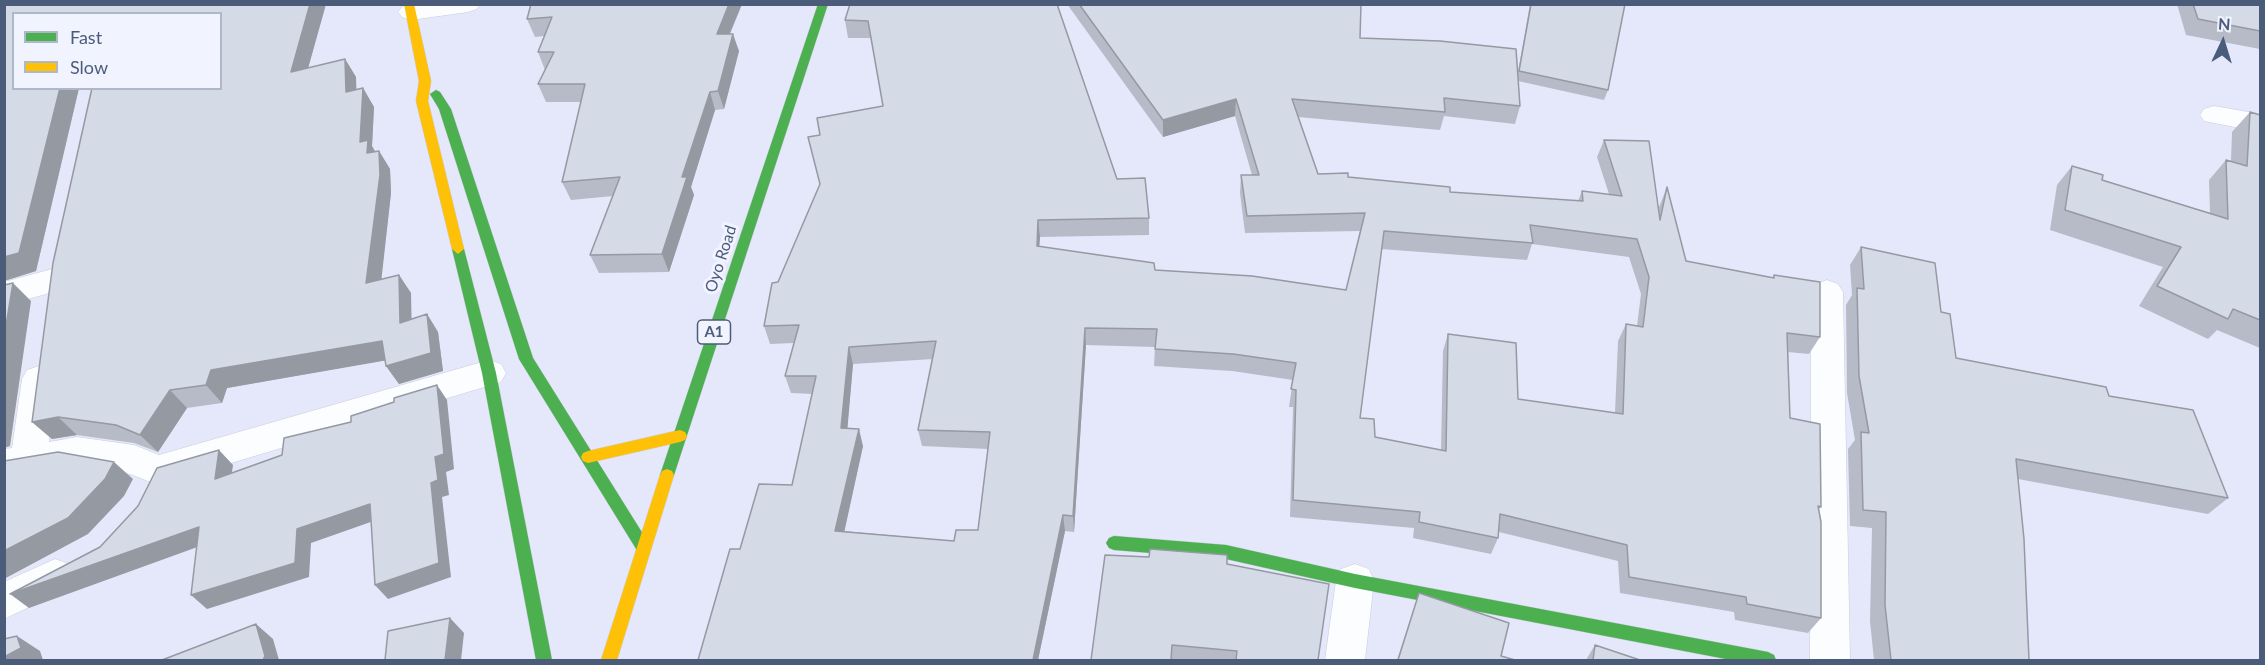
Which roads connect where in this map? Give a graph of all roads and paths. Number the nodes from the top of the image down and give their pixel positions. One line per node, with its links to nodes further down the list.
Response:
1 (468, 4): 3 (street)
2 (823, 4): 14 (main road, Oyo Road / A1)
3 (410, 8): 4 (main road)
4 (425, 81): 13 (main road); 15 (main road)
5 (2214, 115): 6 (street)
6 (2260, 123)
7 (59, 249): 8 (street)
8 (52, 281): 10 (street); 11 (street)
9 (1827, 292): 26 (street)
10 (4, 294)
11 (47, 316)
12 (43, 351): 16 (street)
13 (489, 373): 16 (street); 22 (main road)
14 (680, 435): 15 (main road); 18 (main road, Oyo Road / A1)
15 (588, 457): 18 (main road)
16 (17, 461)
17 (1114, 543): 20 (main road)
18 (643, 547): 23 (main road, Oyo Road / A1)
19 (83, 559): 21 (street)
20 (1355, 581): 24 (street); 25 (main road)
21 (4, 602)
22 (544, 660)
23 (609, 660)
24 (1346, 660)
25 (1768, 660)
26 (1830, 660)

